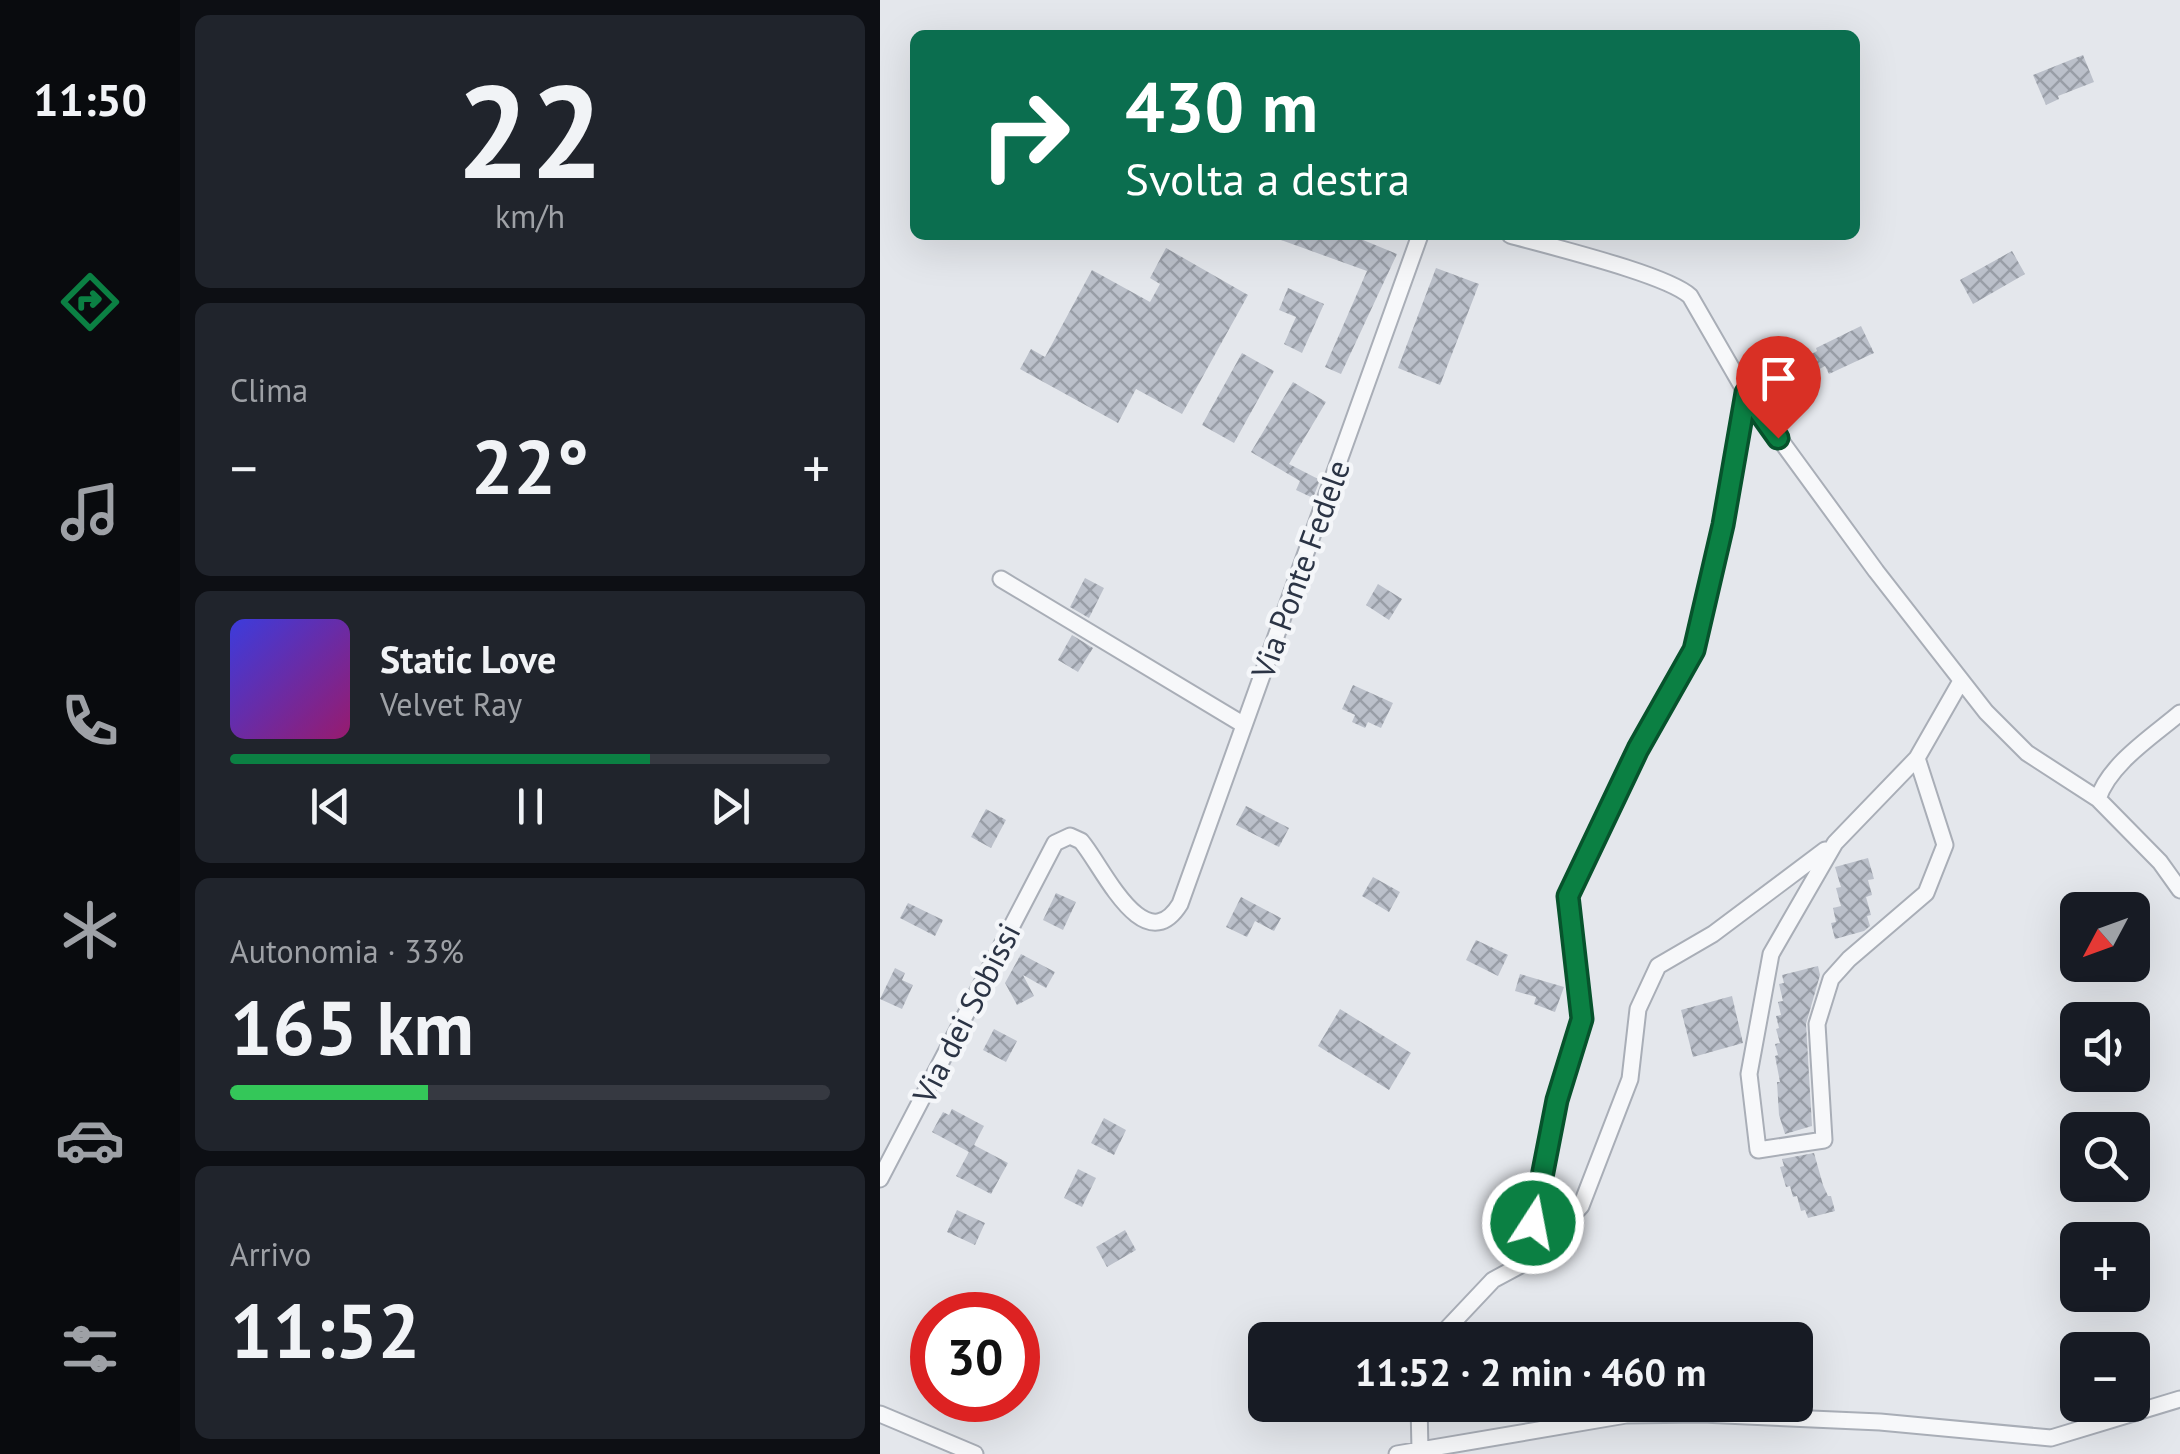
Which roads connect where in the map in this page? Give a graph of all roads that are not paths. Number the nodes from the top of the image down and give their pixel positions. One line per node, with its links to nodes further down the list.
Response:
1 (1418, 240): 7 (street, Via Ponte Fedele)
2 (1526, 240): 3 (street)
3 (1746, 393): 5 (street); 14 (street)
4 (1001, 579): 7 (street)
5 (1960, 681): 8 (street); 9 (street)
6 (2180, 713): 9 (street)
7 (1244, 724): 11 (street, Via Ponte Fedele)
8 (1917, 758): 10 (street); 10 (street)
9 (2098, 799): 12 (street)
10 (1834, 843): 14 (street)
11 (1053, 846): 13 (street, Via dei Sobissi)
12 (2180, 890)
13 (880, 1179)
14 (1552, 1238): 15 (street)
15 (1453, 1322)
16 (2180, 1399): 19 (street)
17 (880, 1414): 20 (street)
18 (1420, 1422): 19 (street)
19 (1420, 1450): 21 (street)
20 (975, 1454)
21 (1398, 1454)

